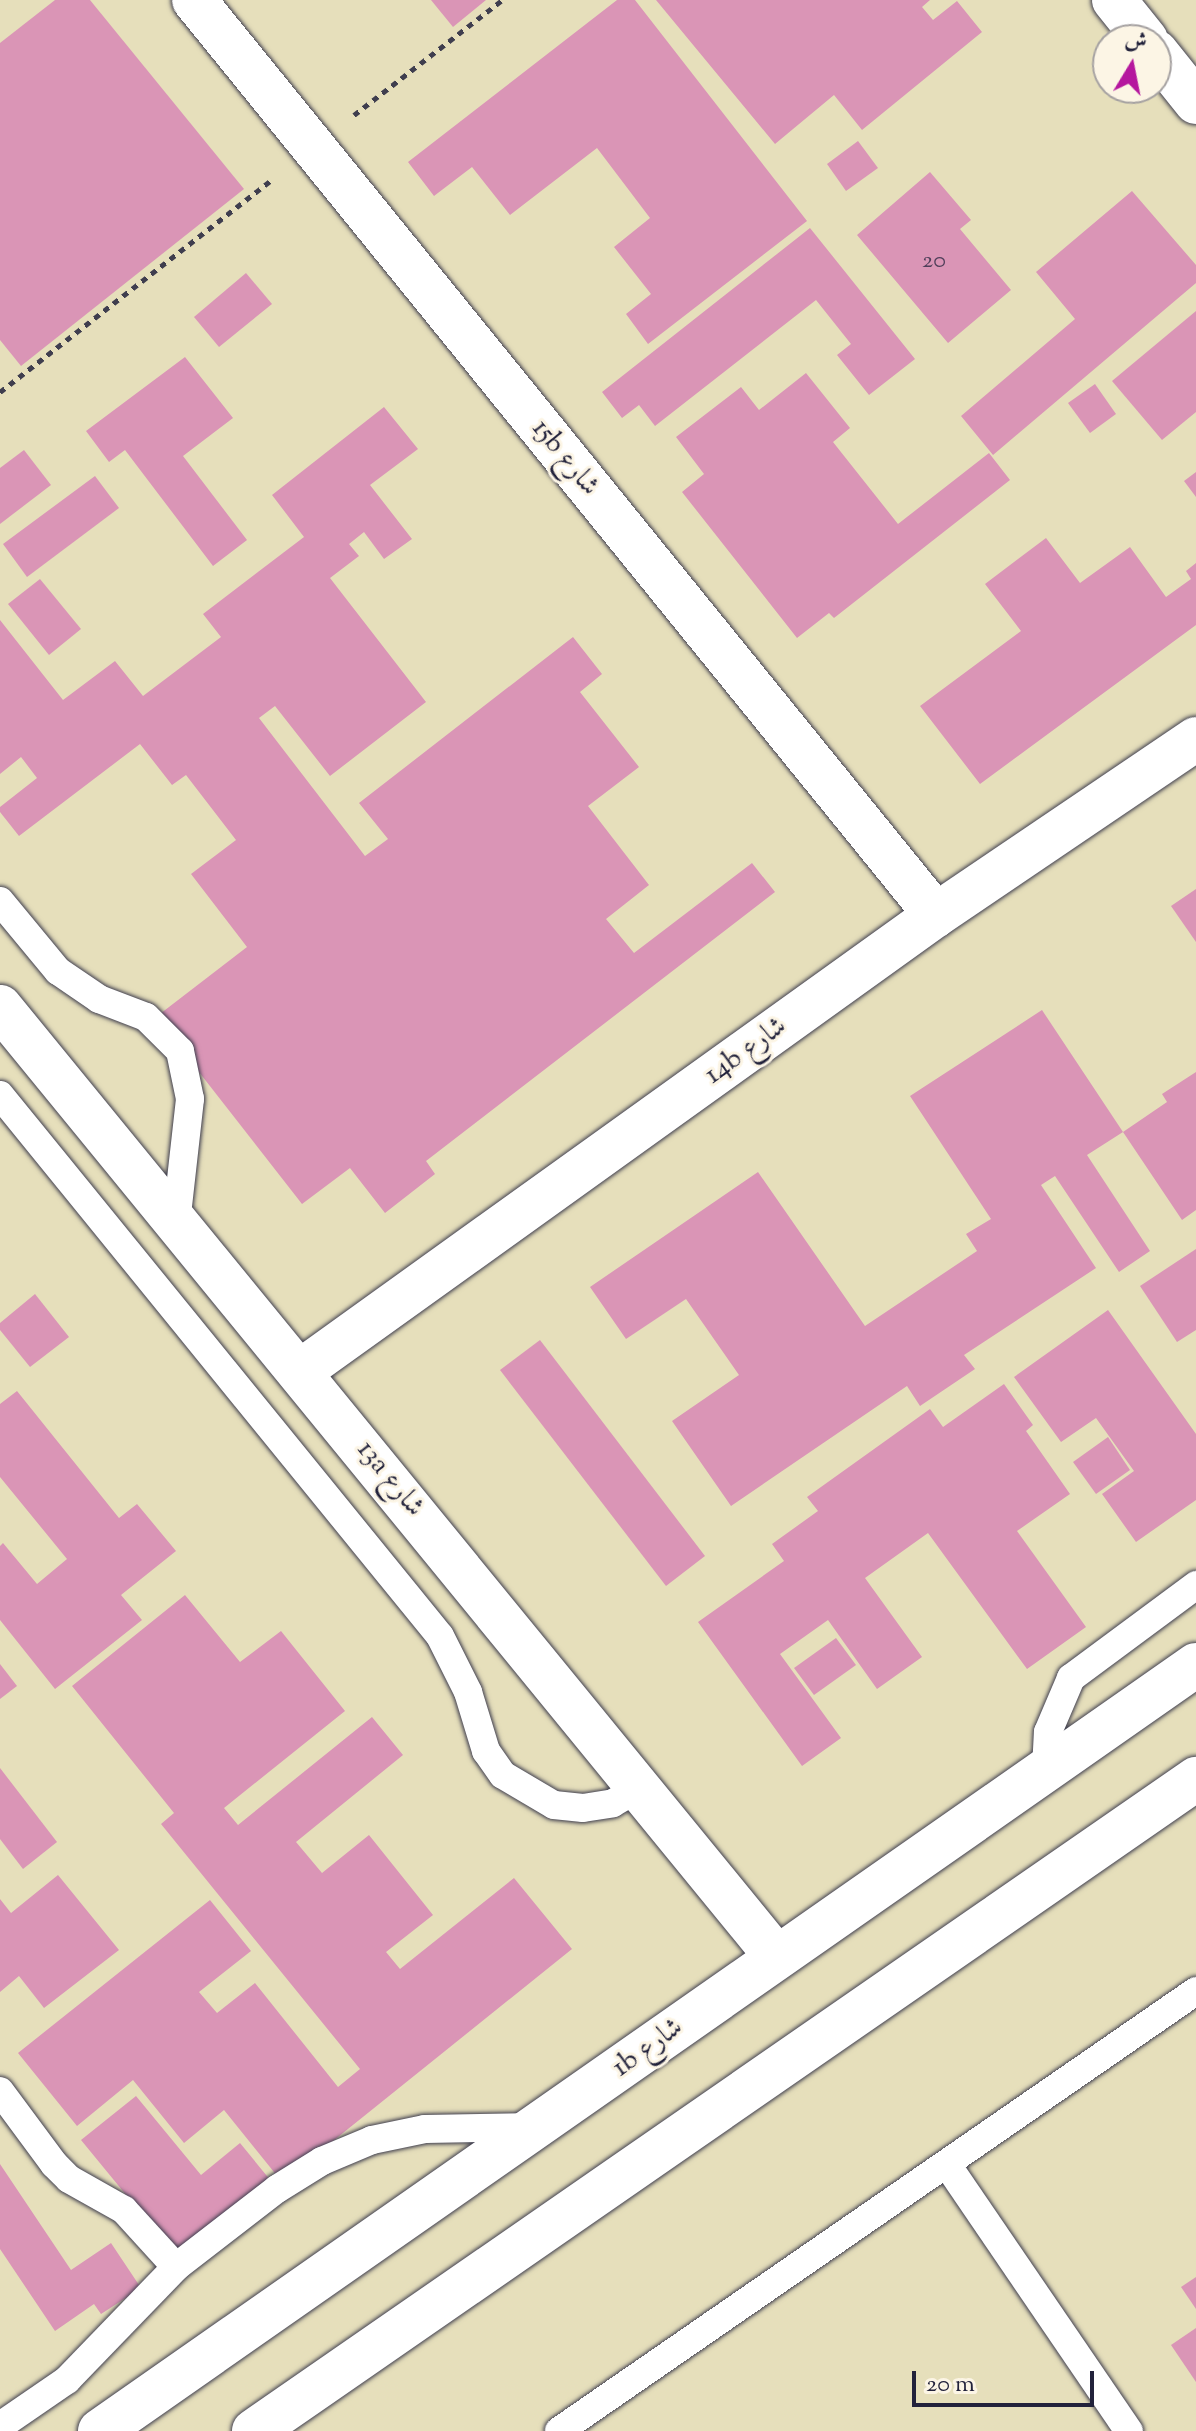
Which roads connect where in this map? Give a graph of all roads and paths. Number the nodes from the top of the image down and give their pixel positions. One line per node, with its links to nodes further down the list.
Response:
1 (194, 0): 7 (street, 15b شارع)
2 (502, 0): 7 (path)
3 (1114, 0): 4 (street)
4 (1133, 24)
5 (1172, 72): 6 (street)
6 (1196, 102)
7 (313, 147): 8 (path); 11 (street, 15b شارع)
8 (0, 392)
9 (1196, 739): 11 (street, 14b شارع)
10 (0, 901): 14 (lane)
11 (936, 915): 15 (street, 14b شارع)
12 (0, 1007): 14 (street, 13a شارع)
13 (0, 1095): 20 (lane)
14 (176, 1224): 15 (street, 13a شارع)
15 (302, 1370): 20 (street, 13a شارع)
16 (1196, 1585): 18 (lane)
17 (1196, 1665): 18 (street, 1b شارع)
18 (1046, 1769): 21 (street, 1b شارع)
19 (1196, 1779): 29 (street)
20 (642, 1786): 21 (street, 13a شارع)
21 (775, 1955): 24 (street, 1b شارع)
22 (1196, 1991): 25 (lane)
23 (0, 2091): 26 (lane)
24 (540, 2127): 26 (lane); 28 (street, 1b شارع)
25 (948, 2166): 30 (lane); 31 (lane)
26 (176, 2267): 27 (lane)
27 (0, 2426)
28 (100, 2431)
29 (254, 2431)
30 (559, 2431)
31 (1129, 2431)

